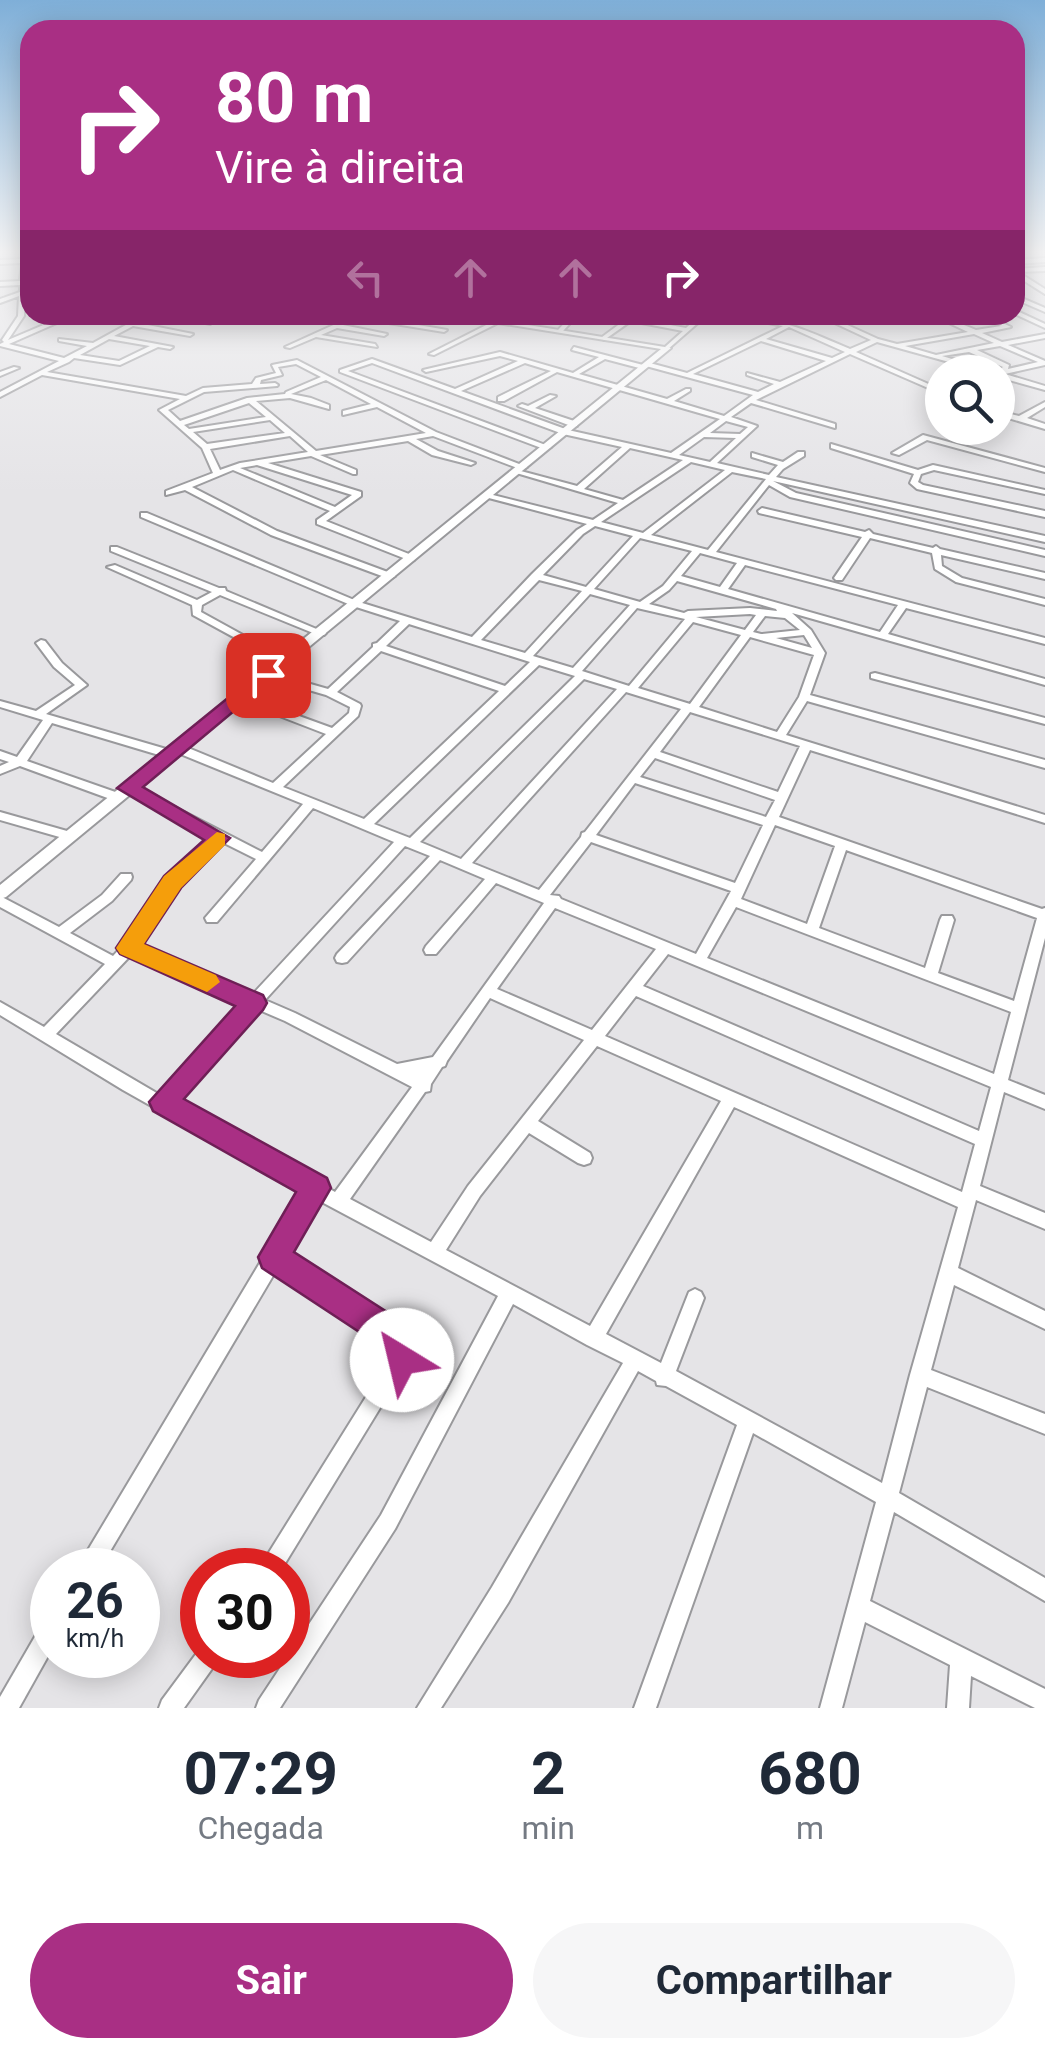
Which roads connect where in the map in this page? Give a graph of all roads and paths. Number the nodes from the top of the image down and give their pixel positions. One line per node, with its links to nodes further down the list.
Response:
1 (114, 334): 15 (street)
2 (321, 334): 14 (street)
3 (478, 334): 35 (street)
4 (577, 334): 17 (street)
5 (610, 334): 17 (street)
6 (684, 334): 31 (street)
7 (775, 334): 20 (street)
8 (809, 334): 33 (street)
9 (862, 334): 21 (street)
10 (914, 334): 22 (street)
11 (965, 334): 22 (street)
12 (979, 334): 24 (street)
13 (1023, 334): 18 (street)
14 (316, 336): 27 (street); 30 (street)
15 (108, 337): 25 (street); 26 (street)
16 (1044, 337): 18 (street)
17 (604, 338): 31 (street)
18 (1032, 338): 24 (street)
19 (61, 340): 25 (street)
20 (763, 340): 41 (street); 50 (street)
21 (876, 340): 28 (street); 33 (street)
22 (929, 340): 28 (street)
23 (4, 342): 40 (street)
24 (1003, 343): 34 (street); 43 (street)
25 (95, 345): 40 (street)
26 (157, 345): 29 (street); 40 (street)
27 (376, 346)
28 (897, 346): 36 (street)
29 (170, 347)
30 (288, 347)
31 (667, 348): 45 (street)
32 (574, 349): 39 (street)
33 (852, 350): 41 (street); 57 (street)
34 (968, 350): 37 (street); 38 (street)
35 (432, 354)
36 (929, 355)
37 (939, 355)
38 (981, 355)
39 (604, 357): 45 (street); 52 (street)
40 (71, 358): 49 (street)
41 (830, 360): 56 (street)
42 (524, 361): 47 (street); 59 (street); 59 (street)
43 (1044, 362): 46 (street)
44 (4, 363): 48 (street)
45 (644, 365): 50 (street); 60 (street)
46 (1015, 369)
47 (556, 370): 52 (street); 70 (street)
48 (0, 374)
49 (44, 374): 62 (street); 69 (street)
50 (689, 374): 67 (street)
51 (749, 374): 56 (street)
52 (572, 376): 60 (street)
53 (325, 378): 55 (street); 66 (street); 76 (street)
54 (1015, 378): 61 (street)
55 (272, 380): 66 (street); 69 (street)
56 (780, 384): 67 (street)
57 (925, 384)
58 (0, 385): 62 (street)
59 (467, 386): 63 (street); 70 (street)
60 (616, 388): 73 (street); 90 (street)
61 (1045, 388)
62 (10, 390): 65 (street)
63 (457, 390): 70 (street); 80 (street)
64 (688, 390): 73 (street)
65 (0, 394)
66 (289, 394): 71 (street); 77 (street)
67 (759, 394): 72 (street)
68 (552, 396): 78 (street)
69 (184, 397): 87 (street)
70 (493, 398): 78 (street); 90 (street)
71 (250, 400): 84 (street); 87 (street)
72 (750, 400): 82 (street); 88 (street)
73 (668, 402): 79 (street)
74 (698, 402): 79 (street)
75 (1045, 404): 85 (street)
76 (378, 405): 81 (street); 86 (street)
77 (326, 408)
78 (529, 408): 90 (street)
79 (688, 408): 82 (street)
80 (442, 410): 86 (street); 100 (street)
81 (346, 414)
82 (725, 416): 94 (street); 96 (street)
83 (1015, 417): 85 (street)
84 (271, 418): 91 (street); 92 (street)
85 (1021, 419): 89 (street)
86 (412, 423): 93 (street)
87 (179, 424): 91 (street)
88 (832, 426)
89 (1045, 427)
90 (570, 428): 97 (street); 100 (street)
91 (188, 431): 99 (street)
92 (291, 434): 99 (street); 101 (street)
93 (433, 434): 95 (street); 113 (street)
94 (701, 435): 96 (street); 104 (street)
95 (408, 438): 101 (street); 108 (street)
96 (739, 439): 109 (street)
97 (629, 445): 104 (street); 123 (street)
98 (834, 446): 118 (street)
99 (205, 447): 115 (street)
100 (546, 447): 113 (street)
101 (311, 452): 107 (street); 116 (street)
102 (896, 453): 114 (street)
103 (800, 454): 110 (street)
104 (674, 455): 106 (street)
105 (755, 455): 110 (street)
106 (690, 458): 109 (street); 127 (street)
107 (262, 463): 111 (street); 119 (street); 129 (street)
108 (471, 464)
109 (712, 464): 112 (street)
110 (782, 465): 117 (street); 120 (street)
111 (232, 467): 115 (street); 119 (street)
112 (732, 468): 117 (street); 140 (street)
113 (520, 470): 123 (street); 126 (street)
114 (1045, 470)
115 (217, 472): 121 (street)
116 (353, 472)
117 (752, 472): 120 (street)
118 (918, 472): 122 (street); 124 (street)
119 (247, 474): 129 (street)
120 (772, 480): 128 (street); 130 (street); 146 (street)
121 (184, 486): 125 (street); 151 (street)
122 (925, 488): 130 (street); 132 (street)
123 (579, 489): 127 (street)
124 (1045, 492)
125 (169, 493)
126 (488, 495): 134 (street); 148 (street)
127 (624, 502): 134 (street)
128 (850, 508): 135 (street); 137 (street)
129 (336, 510): 148 (street)
130 (917, 510): 141 (street)
131 (762, 512): 137 (street)
132 (1045, 514)
133 (144, 515): 161 (street)
134 (593, 522): 140 (street); 152 (street)
135 (919, 523): 138 (street); 142 (street)
136 (1045, 523): 141 (street)
137 (842, 527): 139 (street)
138 (954, 532): 145 (street); 147 (street)
139 (870, 533): 142 (street); 155 (street)
140 (642, 535): 144 (street); 157 (street)
141 (1043, 538)
142 (908, 542): 145 (street)
143 (114, 549): 156 (street)
144 (699, 549): 146 (street); 154 (street)
145 (941, 550): 153 (street); 159 (street)
146 (711, 552): 149 (street)
147 (1045, 552)
148 (412, 558): 151 (street)
149 (743, 561): 158 (street); 163 (street)
150 (112, 567): 160 (street)
151 (390, 576): 161 (street)
152 (535, 576): 157 (street); 173 (street)
153 (1045, 576)
154 (675, 578): 158 (street); 164 (street)
155 (839, 578)
156 (222, 590): 160 (street); 169 (street)
157 (585, 590): 164 (street); 178 (street)
158 (722, 590): 162 (street)
159 (1045, 602)
160 (198, 604): 179 (street)
161 (356, 604): 168 (street); 169 (street)
162 (774, 604): 166 (street); 171 (street)
163 (904, 604): 171 (street); 174 (street)
164 (638, 605): 167 (street); 181 (street)
165 (763, 612): 166 (street); 167 (street); 172 (street)
166 (790, 616): 170 (street)
167 (692, 617): 172 (street); 186 (street)
168 (408, 619): 173 (street); 176 (street)
169 (320, 632): 179 (street)
170 (808, 632): 172 (street); 177 (street)
171 (883, 635): 184 (street)
172 (752, 636): 177 (street); 191 (street)
173 (475, 640): 178 (street)
174 (1045, 641)
175 (41, 643): 193 (street)
176 (377, 646): 185 (street); 187 (street)
177 (820, 653): 189 (street)
178 (532, 658): 180 (street); 185 (street)
179 (285, 661): 182 (street)
180 (557, 666): 181 (street); 188 (street)
181 (579, 673): 186 (street); 188 (street)
182 (268, 675): 187 (street); 198 (street)
183 (874, 676): 194 (street)
184 (1045, 682)
185 (504, 688): 212 (street)
186 (628, 688): 191 (street); 220 (street)
187 (330, 693): 195 (street)
188 (560, 693): 216 (street)
189 (804, 697): 196 (street); 202 (street)
190 (0, 704): 193 (street)
191 (691, 708): 196 (street); 199 (street)
192 (273, 710): 195 (street)
193 (45, 716): 198 (street); 201 (street)
194 (1045, 721)
195 (334, 733): 205 (street)
196 (780, 736): 197 (street)
197 (807, 744): 207 (street); 210 (street)
198 (173, 751): 205 (street); 206 (street)
199 (652, 753): 204 (street); 207 (street)
200 (0, 755): 201 (street)
201 (20, 762): 203 (street); 206 (street)
202 (1045, 764)
203 (0, 770)
204 (632, 778): 211 (street); 214 (street)
205 (274, 788): 208 (street)
206 (122, 793): 213 (street); 215 (street)
207 (782, 798): 211 (street)
208 (312, 803): 212 (street); 219 (street)
209 (0, 816): 213 (street)
210 (1045, 819)
211 (771, 821): 217 (street); 224 (street)
212 (365, 825): 216 (street)
213 (70, 836): 223 (street)
214 (586, 836): 224 (street); 225 (street)
215 (219, 838): 219 (street); 233 (street)
216 (408, 842): 218 (street); 242 (street)
217 (842, 844): 227 (street); 230 (street)
218 (440, 854): 220 (street); 236 (street)
219 (264, 858): 228 (street)
220 (464, 864): 221 (street)
221 (495, 876): 225 (street); 235 (street)
222 (126, 877): 231 (street)
223 (0, 893)
224 (736, 896): 230 (street); 237 (street)
225 (548, 897): 232 (street); 241 (street)
226 (0, 901): 231 (street)
227 (1045, 914): 234 (street)
228 (212, 918)
229 (946, 920): 239 (street)
230 (812, 930): 239 (street)
231 (60, 933): 238 (street)
232 (666, 947): 237 (street); 240 (street)
233 (129, 948): 238 (street); 242 (street)
234 (1040, 949): 244 (street)
235 (431, 950)
236 (342, 958)
237 (699, 961): 249 (street)
238 (114, 963): 245 (street)
239 (930, 976): 244 (street)
240 (635, 989): 246 (street); 255 (street)
241 (490, 992): 246 (street); 247 (street)
242 (254, 1003): 248 (street); 252 (street)
243 (0, 1008): 245 (street)
244 (1018, 1010): 249 (street)
245 (46, 1036): 252 (street)
246 (593, 1038): 251 (street); 254 (street)
247 (440, 1062): 248 (street); 250 (street)
248 (396, 1071): 250 (street)
249 (1001, 1084): 253 (street); 255 (street)
250 (424, 1086): 259 (street)
251 (730, 1100): 258 (street); 267 (street)
252 (163, 1102): 257 (street)
253 (1045, 1102)
254 (527, 1122): 256 (street); 261 (street)
255 (983, 1140): 258 (street)
256 (584, 1158)
257 (316, 1188): 259 (street); 262 (street)
258 (969, 1196): 260 (street); 263 (street)
259 (340, 1200): 261 (street)
260 (1045, 1221)
261 (434, 1252): 264 (street)
262 (273, 1257): 274 (street); 275 (street)
263 (946, 1272): 266 (street); 269 (street)
264 (509, 1293): 267 (street); 284 (street)
265 (695, 1298): 270 (street)
266 (1045, 1320)
267 (593, 1339): 268 (street)
268 (634, 1362): 270 (street); 285 (street)
269 (919, 1375): 272 (street); 273 (street)
270 (664, 1378): 271 (street)
271 (747, 1423): 273 (street); 286 (street)
272 (1045, 1424)
273 (887, 1493): 276 (street); 277 (street)
274 (101, 1548)
275 (283, 1548)
276 (1045, 1590)
277 (857, 1606): 278 (street); 287 (street)
278 (961, 1660): 281 (street); 288 (street)
279 (30, 1667): 282 (street)
280 (192, 1678): 283 (street)
281 (1045, 1701)
282 (6, 1708)
283 (170, 1708)
284 (268, 1708)
285 (428, 1708)
286 (644, 1708)
287 (830, 1708)
288 (958, 1708)

